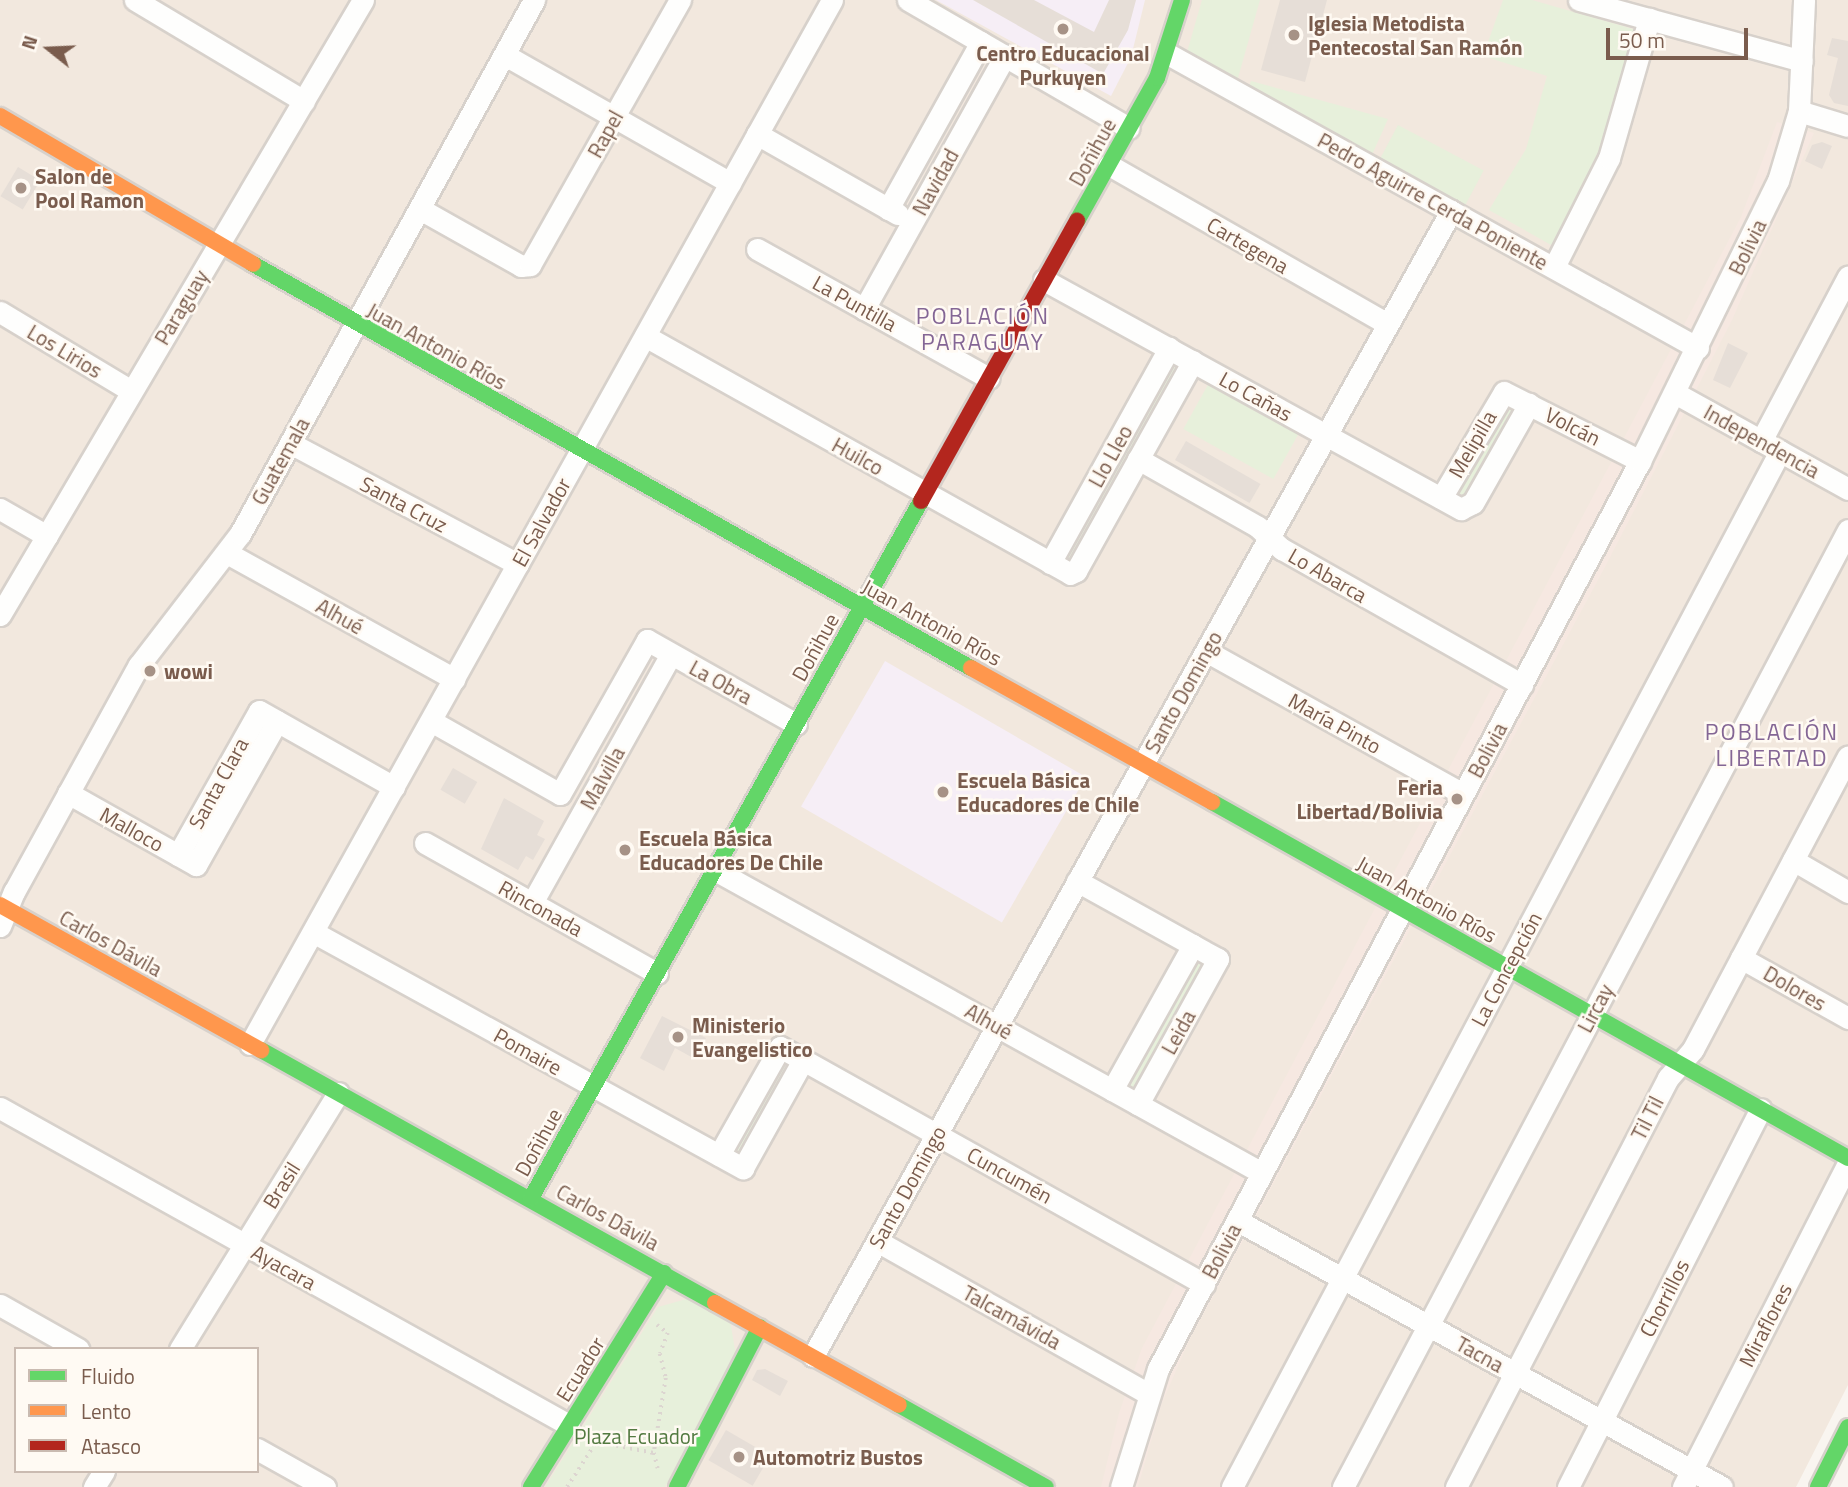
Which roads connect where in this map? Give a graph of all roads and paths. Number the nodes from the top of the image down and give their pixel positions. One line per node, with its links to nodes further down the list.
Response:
1 (135, 0): 16 (street)
2 (363, 0): 16 (street, Paraguay)
3 (534, 0): 13 (street, Guatemala)
4 (680, 0): 19 (street, Rapel)
5 (832, 0): 22 (street, El Salvador)
6 (908, 0): 11 (street)
7 (1182, 0): 12 (street, Doñihue)
8 (1579, 0): 10 (street)
9 (1804, 0): 15 (street, Bolivia)
10 (1649, 19): 15 (street); 31 (street)
11 (981, 42): 14 (street); 26 (street, Navidad)
12 (1168, 54): 21 (street, Doñihue); 27 (street, Pedro Aguirre Cerda Poniente)
13 (505, 55): 19 (street); 25 (street, Guatemala)
14 (1005, 56): 21 (street); 28 (street, Navidad)
15 (1802, 61): 17 (street, Bolivia)
16 (304, 101): 29 (street, Paraguay)
17 (1799, 111): 20 (street); 40 (street, Bolivia)
18 (0, 116): 29 (street, Juan Antonio Ríos)
19 (614, 117): 24 (street); 25 (street, Rapel)
20 (1848, 126)
21 (1129, 128): 23 (street, Doñihue)
22 (757, 135): 24 (street, El Salvador); 26 (street)
23 (1109, 165): 33 (street, Doñihue); 37 (street, Cartegena)
24 (730, 183): 38 (street, El Salvador)
25 (420, 209): 36 (street, Guatemala)
26 (888, 209): 28 (street)
27 (1451, 211): 31 (street, Pedro Aguirre Cerda Poniente); 37 (street, Santo Domingo)
28 (912, 223): 34 (street, Navidad)
29 (218, 246): 36 (street, Juan Antonio Ríos); 43 (street, Paraguay)
30 (757, 249): 34 (street, La Puntilla)
31 (1554, 267): 40 (street, Pedro Aguirre Cerda Poniente)
32 (1848, 277): 48 (street)
33 (1044, 280): 39 (street, Lo Cañas); 42 (street, Doñihue)
34 (864, 309): 42 (street, La Puntilla)
35 (0, 312): 43 (street, Los Lirios)
36 (356, 324): 49 (street, Guatemala); 50 (street, Juan Antonio Ríos)
37 (1388, 324): 47 (street, Santo Domingo)
38 (645, 336): 50 (street, El Salvador); 55 (street, Huilco)
39 (1169, 348): 41 (street, Lo Cañas); 63 (street, Llo Lleo)
40 (1698, 348): 45 (street, Bolivia)
41 (1193, 361): 47 (street, Lo Cañas); 52 (street, Llo Lleo)
42 (989, 379): 55 (street, Doñihue)
43 (130, 390): 60 (street, Paraguay)
44 (1504, 392): 46 (street, Volcán); 56 (street, Melipilla)
45 (1675, 393): 48 (street, Independencia); 53 (street, Bolivia)
46 (1529, 404): 53 (street, Volcán); 57 (street, Melipilla)
47 (1326, 435): 56 (street, Lo Cañas); 61 (street, Santo Domingo)
48 (1761, 441): 51 (street, Independencia)
49 (290, 443): 62 (street, Guatemala); 64 (street, Santa Cruz)
50 (582, 450): 64 (street, El Salvador); 66 (street, Juan Antonio Ríos)
51 (1780, 452): 54 (street, Independencia); 92 (street, La Concepción)
52 (1138, 459): 61 (street, Lo Abarca); 65 (street, Llo Lleo)
53 (1640, 461): 72 (street, Bolivia)
54 (1847, 487)
55 (925, 493): 63 (street, Huilco); 66 (street, Doñihue)
56 (1441, 498): 57 (street, Lo Cañas)
57 (1468, 508)
58 (0, 509): 60 (street)
59 (1848, 530): 94 (street, Lircay)
60 (47, 536): 67 (street, Paraguay)
61 (1269, 538): 69 (street, Santo Domingo); 72 (street, Lo Abarca)
62 (227, 553): 71 (street, Alhué); 78 (street, Guatemala)
63 (1050, 563): 65 (street, Huilco)
64 (518, 564): 71 (street, El Salvador)
65 (1072, 574)
66 (861, 607): 74 (street, Doñihue); 76 (street, Juan Antonio Ríos)
67 (0, 615)
68 (647, 640): 70 (street, La Obra); 73 (street, Malvilla)
69 (1206, 651): 76 (street, Santo Domingo); 79 (street, María Pinto)
70 (671, 654): 74 (street, La Obra); 86 (street, Malvilla)
71 (454, 679): 73 (street, El Salvador)
72 (1522, 685): 79 (street, Bolivia)
73 (431, 721): 77 (street, El Salvador)
74 (796, 724): 83 (street, Doñihue)
75 (1847, 759): 82 (street, Til Til)
76 (1143, 764): 84 (street, Santo Domingo); 87 (street, Juan Antonio Ríos)
77 (394, 787): 81 (street, Santa Clara); 89 (street, El Salvador)
78 (68, 793): 81 (street, Malloco); 88 (street, Guatemala)
79 (1463, 794): 87 (street, Bolivia)
80 (425, 843): 86 (street, Rinconada)
81 (187, 860)
82 (1793, 860): 85 (street); 91 (street, Til Til)
83 (715, 870): 93 (street, Doñihue); 96 (street, Alhué)
84 (1077, 881): 90 (street); 96 (street, Santo Domingo)
85 (1848, 891)
86 (532, 903): 93 (street, Rinconada)
87 (1403, 909): 92 (street, Juan Antonio Ríos); 110 (street, Bolivia)
88 (3, 914): 97 (street, Carlos Dávila)
89 (313, 932): 97 (street, El Salvador); 100 (street, Pomaire)
90 (1193, 945): 101 (street, Leida); 103 (street, Leida)
91 (1741, 958): 95 (street, Dolores); 99 (street, Til Til)
92 (1507, 967): 94 (street, Juan Antonio Ríos); 116 (street, La Concepción)
93 (657, 973): 100 (street, Doñihue)
94 (1592, 1015): 99 (street, Juan Antonio Ríos); 119 (street, Lircay)
95 (1848, 1018)
96 (997, 1026): 101 (street, Alhué); 106 (street, Santo Domingo)
97 (250, 1044): 102 (street, Carlos Dávila)
98 (803, 1060): 106 (street, Cuncumén); 107 (street, Pomaire); 107 (street, Cuncumén)
99 (1680, 1064): 105 (street, Juan Antonio Ríos); 125 (street, Til Til)
100 (593, 1087): 107 (street, Pomaire); 111 (street, Doñihue)
101 (1112, 1090): 103 (street, Alhué)
102 (338, 1093): 111 (street, Carlos Dávila); 114 (street, Brasil)
103 (1138, 1104): 110 (street, Alhué)
104 (0, 1108): 114 (street, Ayacara)
105 (1761, 1109): 108 (street, Juan Antonio Ríos); 127 (street, Chorrillos)
106 (936, 1134): 113 (street, Santo Domingo); 117 (street, Cuncumén)
107 (719, 1155)
108 (1848, 1158)
109 (1848, 1163): 134 (street, Miraflores)
110 (1262, 1173): 112 (street, Bolivia)
111 (531, 1198): 115 (street, Carlos Dávila)
112 (1238, 1221): 116 (street, Tacna); 117 (street, Bolivia)
113 (877, 1241): 124 (street, Santo Domingo); 126 (street, Talcamávida)
114 (244, 1244): 123 (street, Brasil); 129 (street, Ayacara)
115 (664, 1273): 120 (street, Ecuador); 121 (street, Carlos Dávila)
116 (1343, 1278): 119 (street, Tacna); 141 (street, La Concepción)
117 (1204, 1284): 126 (street, Bolivia)
118 (0, 1305): 122 (street)
119 (1428, 1325): 125 (street, Tacna); 142 (street, Lircay)
120 (631, 1326): 129 (street, Ecuador); 132 (path)
121 (760, 1326): 124 (street, Carlos Dávila); 135 (street)
122 (74, 1347)
123 (181, 1347)
124 (813, 1356): 139 (street, Carlos Dávila)
125 (1515, 1373): 127 (street, Tacna); 143 (street, Til Til)
126 (1148, 1394): 140 (street, Bolivia)
127 (1602, 1421): 134 (street, Tacna); 144 (street, Chorrillos)
128 (1848, 1427): 146 (street)
129 (563, 1434): 130 (path); 137 (street, Ecuador)
130 (598, 1438): 132 (path); 138 (path)
131 (259, 1450): 136 (street)
132 (654, 1453): 133 (path)
133 (659, 1474)
134 (1687, 1479): 145 (street, Tacna)
135 (679, 1486)
136 (325, 1487)
137 (531, 1487)
138 (567, 1487)
139 (1046, 1487)
140 (1121, 1487)
141 (1232, 1487)
142 (1343, 1487)
143 (1455, 1487)
144 (1568, 1487)
145 (1722, 1487)
146 (1818, 1487)

